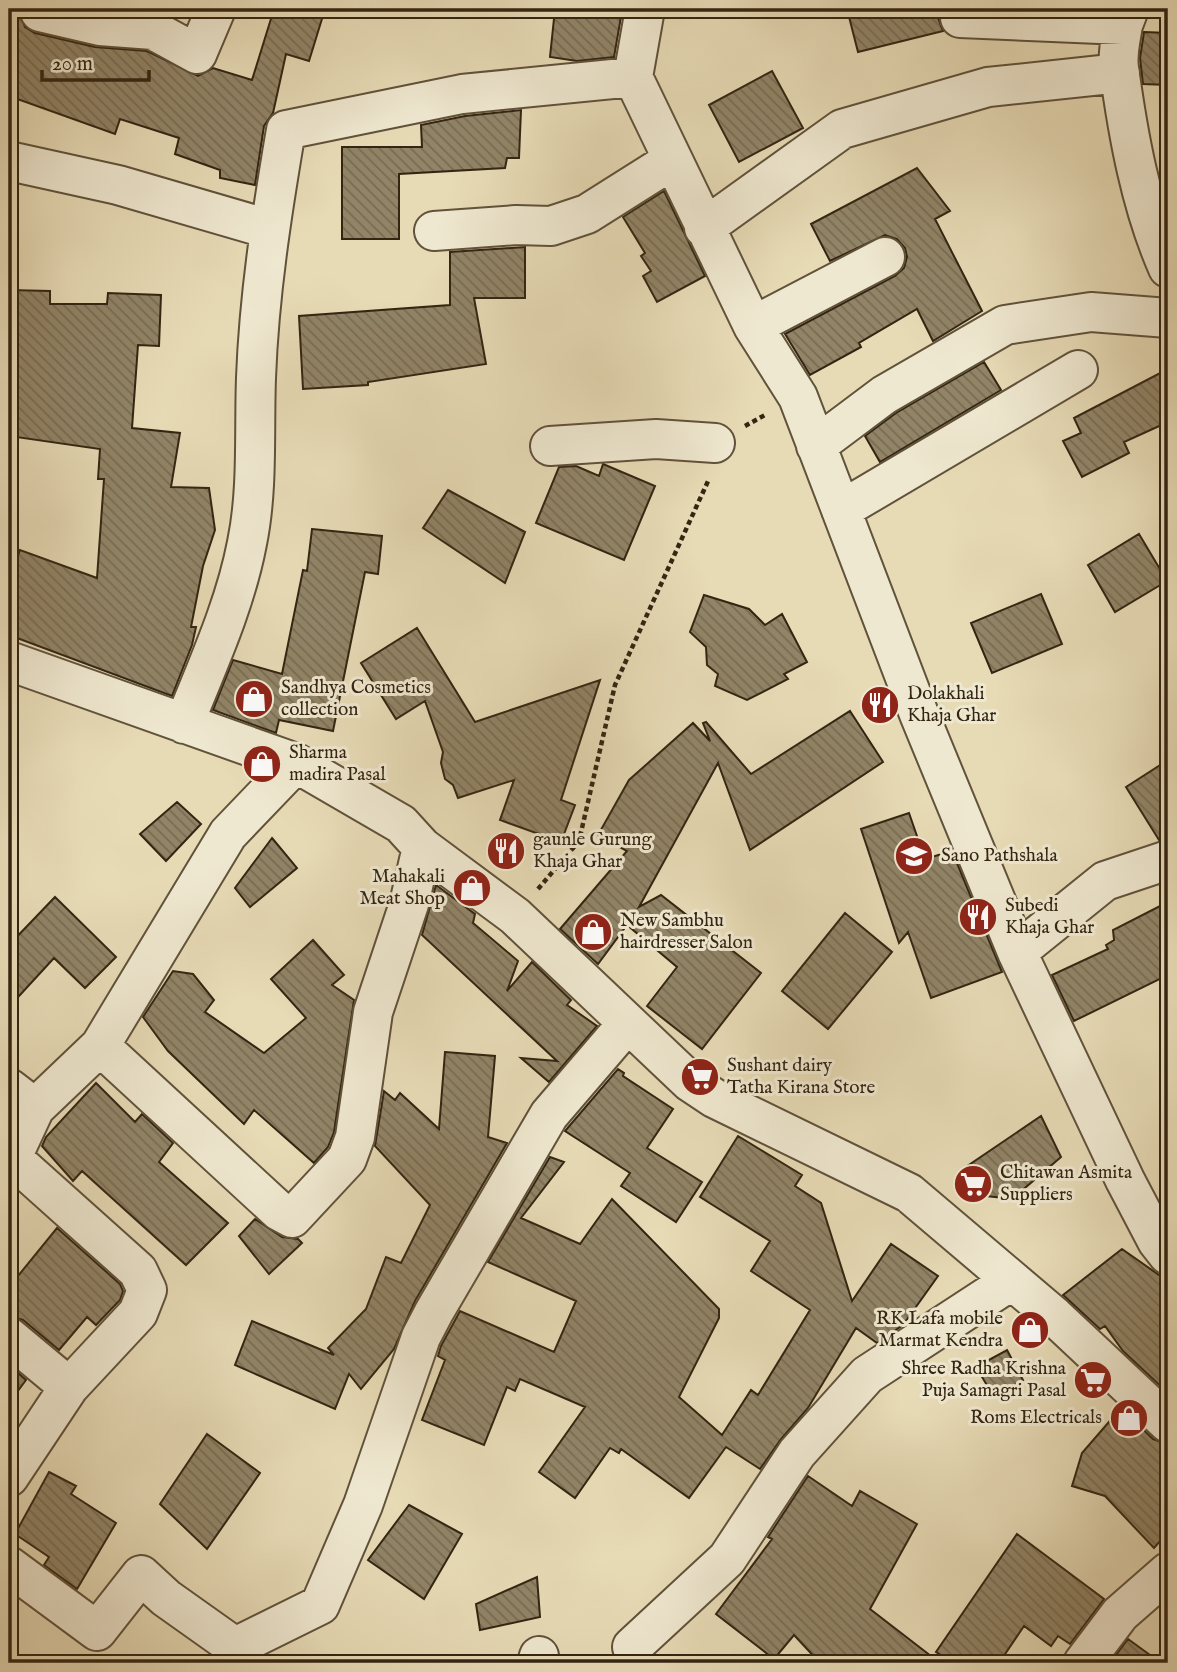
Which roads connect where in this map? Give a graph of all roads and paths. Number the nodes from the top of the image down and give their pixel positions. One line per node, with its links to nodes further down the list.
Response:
1 (216, 9): 3 (street)
2 (645, 9): 7 (street)
3 (40, 12)
4 (1126, 17): 5 (street); 6 (street)
5 (960, 18)
6 (1120, 73): 10 (street); 14 (street)
7 (633, 77): 9 (street); 11 (street)
8 (9, 161): 11 (street)
9 (671, 161): 10 (street); 12 (street)
10 (704, 228): 16 (street)
11 (269, 229): 24 (street)
12 (434, 231)
13 (885, 257): 16 (street)
14 (1168, 268)
15 (1168, 318): 21 (street)
16 (753, 326): 18 (street)
17 (1078, 370): 22 (street)
18 (798, 397): 19 (path); 21 (street)
19 (715, 443): 20 (street); 28 (path)
20 (550, 446)
21 (816, 446): 22 (street)
22 (841, 510): 29 (street)
23 (9, 661): 24 (street)
24 (184, 724): 25 (street)
25 (296, 763): 26 (street); 31 (street)
26 (422, 847): 28 (street); 31 (street)
27 (1168, 860): 29 (street)
28 (515, 916): 30 (street)
29 (1017, 952): 34 (street)
30 (627, 1024): 35 (street); 43 (street)
31 (100, 1046): 32 (street)
32 (22, 1098): 33 (street)
33 (11, 1161): 37 (street)
34 (1168, 1255)
35 (1011, 1281): 38 (street); 42 (street)
36 (9, 1337): 37 (street)
37 (69, 1387): 39 (street)
38 (1168, 1423)
39 (9, 1476)
40 (9, 1566): 43 (street)
41 (1168, 1572): 44 (street)
42 (632, 1647)
43 (243, 1655)
44 (1083, 1663)

